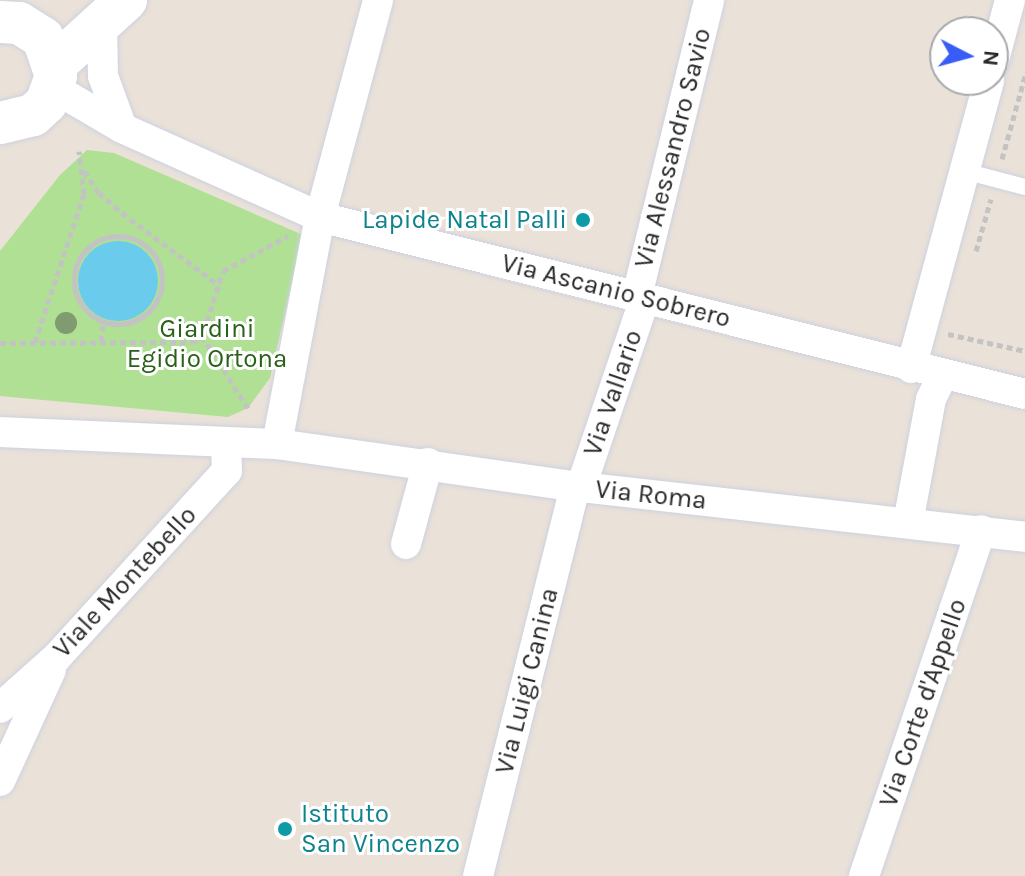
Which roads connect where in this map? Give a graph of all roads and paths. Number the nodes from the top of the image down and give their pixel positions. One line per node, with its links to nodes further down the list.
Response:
1 (378, 0): 15 (street)
2 (709, 0): 21 (street, Via Alessandro Savio)
3 (114, 13): 5 (main road); 8 (street)
4 (8, 14): 5 (main road)
5 (55, 76): 8 (street, Via Ascanio Sobrero); 9 (main road)
6 (1025, 76): 13 (path)
7 (985, 96): 12 (street)
8 (122, 128): 15 (street, Via Ascanio Sobrero)
9 (6, 133)
10 (79, 151): 11 (path)
11 (83, 170): 16 (path); 28 (path)
12 (964, 171): 13 (lane); 24 (street)
13 (997, 179): 14 (lane); 19 (path)
14 (1025, 187)
15 (320, 217): 21 (street, Via Ascanio Sobrero); 37 (street)
16 (144, 230): 18 (path); 20 (path)
17 (288, 236): 20 (path)
18 (138, 240): 23 (path); 23 (path)
19 (973, 264)
20 (219, 285): 26 (path)
21 (641, 297): 31 (street, Via Ascanio Sobrero); 39 (street, Via Vallario)
22 (957, 321): 25 (path)
23 (103, 323): 27 (path)
24 (922, 327): 25 (path); 31 (street)
25 (953, 335): 30 (path); 32 (path)
26 (203, 338): 27 (path); 34 (path)
27 (101, 341): 28 (path)
28 (35, 342): 29 (path)
29 (0, 343)
30 (1025, 351)
31 (911, 368): 32 (street, Via Ascanio Sobrero)
32 (942, 376): 33 (street, Via Ascanio Sobrero); 40 (street)
33 (1025, 394)
34 (248, 408)
35 (0, 432): 36 (street, Via Roma)
36 (226, 443): 37 (street, Via Roma); 44 (street, Viale Montebello)
37 (277, 444): 38 (street, Via Roma)
38 (428, 463): 39 (street, Via Roma); 43 (street)
39 (578, 487): 40 (street, Via Roma); 47 (street, Via Luigi Canina)
40 (908, 523): 42 (street, Via Roma)
41 (1025, 537): 42 (street, Via Roma)
42 (978, 540): 48 (street, Via Corte d'Appello)
43 (406, 544)
44 (56, 658): 45 (street, Viale Montebello); 46 (street)
45 (0, 708)
46 (0, 781)
47 (478, 876)
48 (864, 876)

